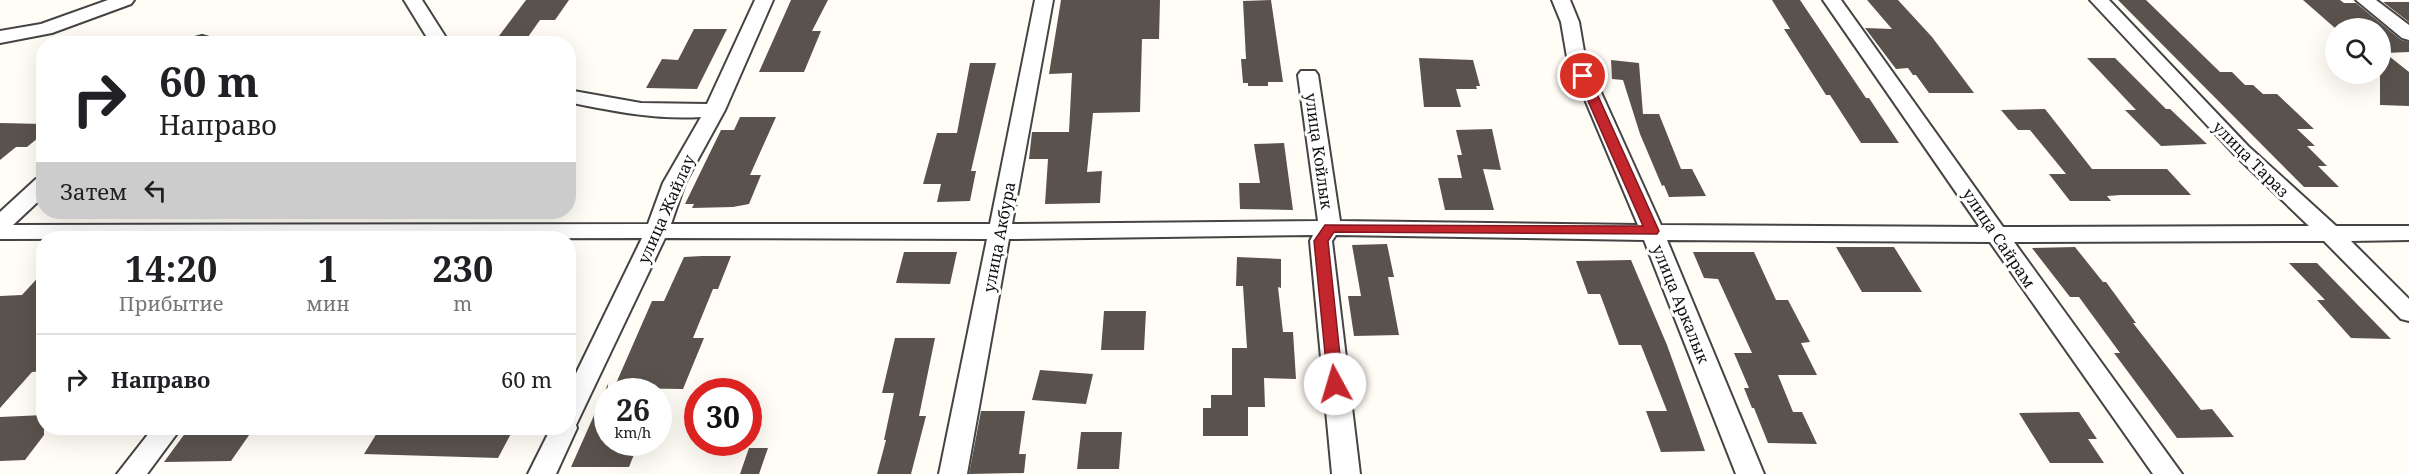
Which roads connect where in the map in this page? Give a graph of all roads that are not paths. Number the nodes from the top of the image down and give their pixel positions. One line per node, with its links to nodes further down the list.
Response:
1 (125, 0): 11 (street)
2 (413, 0): 10 (street)
3 (764, 0): 14 (street, улица Жайлау)
4 (1044, 0): 25 (street, улица Акбура)
5 (1562, 0): 21 (street, улица Аркалык)
6 (1832, 0): 27 (street, улица Сайрам)
7 (2099, 0): 26 (street, улица Тараз)
8 (2365, 0): 9 (street)
9 (2409, 34)
10 (436, 36)
11 (0, 37)
12 (1308, 75): 18 (street, улица Койлык)
13 (576, 98): 14 (street)
14 (715, 110): 20 (street, улица Жайлау)
15 (36, 191): 17 (street)
16 (280, 219): 19 (street)
17 (0, 224)
18 (1330, 228): 21 (street); 25 (street); 36 (street, улица Койлык)
19 (269, 231)
20 (657, 231): 24 (street); 25 (street); 30 (street, улица Жайлау)
21 (1652, 231): 27 (street); 37 (street, улица Аркалык)
22 (0, 232): 23 (street)
23 (36, 232)
24 (576, 232)
25 (999, 232): 35 (street, улица Акбура)
26 (2330, 232): 27 (street); 28 (street); 29 (street, улица Тараз)
27 (1994, 233): 38 (street, улица Сайрам)
28 (2409, 233)
29 (2409, 312)
30 (576, 401)
31 (162, 435): 33 (street)
32 (561, 435): 34 (street)
33 (131, 474)
34 (542, 474)
35 (953, 474)
36 (1346, 474)
37 (1750, 474)
38 (2168, 474)

